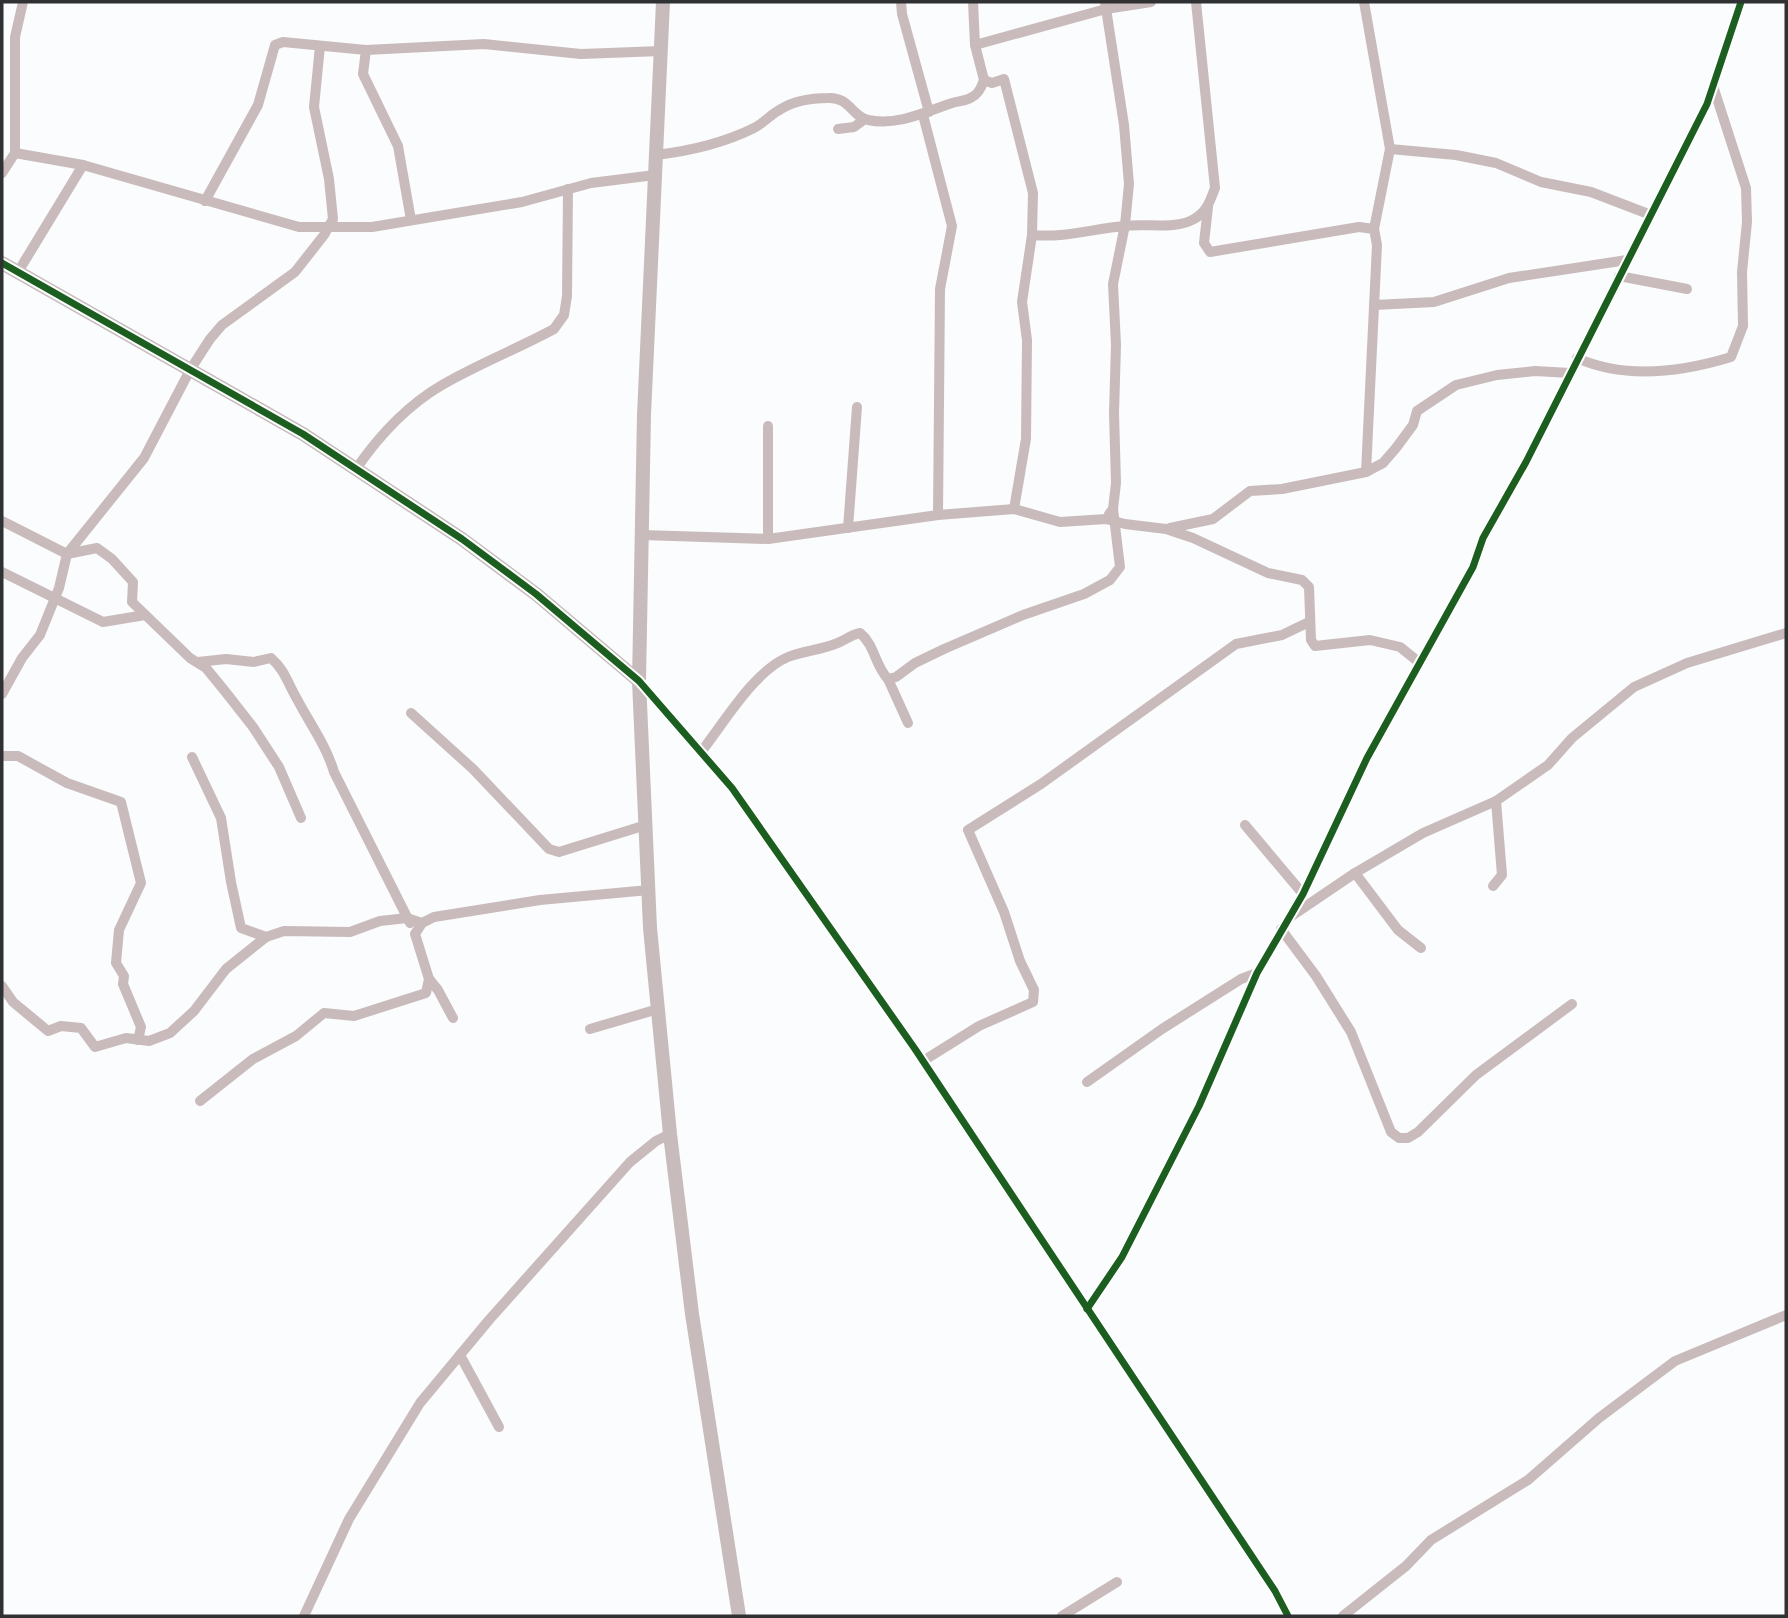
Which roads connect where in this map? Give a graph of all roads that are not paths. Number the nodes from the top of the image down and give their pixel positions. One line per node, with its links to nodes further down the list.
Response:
1 (23, 2): 20 (street)
2 (663, 2): 13 (main road)
3 (901, 2): 16 (street)
4 (973, 2): 10 (street)
5 (1151, 2): 9 (street)
6 (1195, 2): 27 (street)
7 (1364, 2): 19 (street)
8 (1741, 2): 15 (street)
9 (1105, 6): 10 (street); 30 (street)
10 (975, 45): 14 (street)
11 (320, 46): 12 (street); 26 (street); 32 (street)
12 (366, 50): 13 (street); 29 (street)
13 (661, 51): 21 (main road)
14 (985, 84): 16 (street); 34 (street)
15 (1713, 86): 28 (street); 42 (street)
16 (926, 114): 17 (street); 50 (street)
17 (865, 119): 18 (street); 21 (street)
18 (838, 129)
19 (1390, 149): 28 (street); 33 (street)
20 (15, 153): 22 (street); 23 (street)
21 (656, 155): 24 (main road)
22 (83, 164): 26 (street); 38 (street)
23 (2, 173)
24 (655, 175): 25 (street); 55 (main road)
25 (568, 189): 29 (street); 47 (street)
26 (205, 201): 31 (street)
27 (1208, 207): 30 (street); 33 (street)
28 (1651, 215): 36 (street)
29 (411, 220): 32 (street)
30 (1125, 225): 34 (street); 51 (street)
31 (299, 226): 32 (street); 35 (street)
32 (329, 227): 35 (street)
33 (1374, 229): 41 (street)
34 (1032, 235): 49 (street)
35 (315, 248): 43 (street)
36 (1627, 260): 39 (street); 41 (street)
37 (2, 263): 38 (main road)
38 (18, 272): 43 (main road)
39 (1619, 276): 40 (street); 42 (street)
40 (1687, 289)
41 (1374, 305): 48 (street)
42 (1577, 358): 44 (street)
43 (190, 370): 47 (main road); 57 (street)
44 (1570, 373): 48 (street); 64 (street)
45 (857, 407): 53 (street)
46 (768, 426): 56 (street)
47 (356, 469): 66 (main road)
48 (1366, 472): 54 (street)
49 (1014, 509): 50 (street); 51 (street)
50 (938, 515): 53 (street)
51 (1110, 520): 54 (street); 65 (street)
52 (2, 521): 57 (street)
53 (848, 528): 56 (street)
54 (1166, 528): 61 (street)
55 (642, 535): 56 (street); 66 (main road)
56 (768, 539)
57 (67, 554): 59 (street); 60 (street)
58 (2, 572): 59 (street)
59 (55, 597): 60 (street); 67 (street)
60 (145, 615): 63 (street)
61 (1309, 622): 64 (street); 96 (street)
62 (1786, 633): 73 (street)
63 (198, 662): 74 (street); 81 (street)
64 (1420, 663): 80 (street)
65 (888, 679): 69 (street); 70 (street)
66 (639, 681): 70 (street); 75 (main road)
67 (2, 694)
68 (411, 713): 75 (street)
69 (908, 723)
70 (701, 752): 96 (street)
71 (2, 756): 95 (street)
72 (192, 757): 86 (street)
73 (1496, 801): 77 (street); 78 (street)
74 (301, 818)
75 (646, 825): 79 (main road)
76 (1245, 825): 80 (street)
77 (1355, 873): 82 (street); 87 (street)
78 (1493, 886)
79 (649, 890): 83 (street); 92 (main road)
80 (1303, 894): 82 (street)
81 (407, 918): 83 (street); 85 (street); 86 (street)
82 (1288, 918): 84 (street)
83 (422, 923): 85 (street)
84 (1282, 929): 88 (street); 91 (street)
85 (415, 934): 89 (street)
86 (266, 937): 95 (street)
87 (1421, 948)
88 (1257, 973): 97 (street); 100 (street)
89 (429, 979): 93 (street); 98 (street)
90 (2, 986): 95 (street)
91 (1572, 1004)
92 (658, 1009): 94 (street); 99 (main road)
93 (453, 1018)
94 (590, 1029)
95 (138, 1040)
96 (923, 1061): 100 (street)
97 (1087, 1082)
98 (200, 1101)
99 (670, 1134): 102 (street); 106 (main road)
100 (1087, 1309): 108 (street)
101 (1786, 1315): 109 (street)
102 (460, 1355): 103 (street); 105 (street)
103 (499, 1427)
104 (1117, 1582): 107 (street)
105 (304, 1616)
106 (739, 1616)
107 (1062, 1616)
108 (1288, 1616)
109 (1343, 1616)

